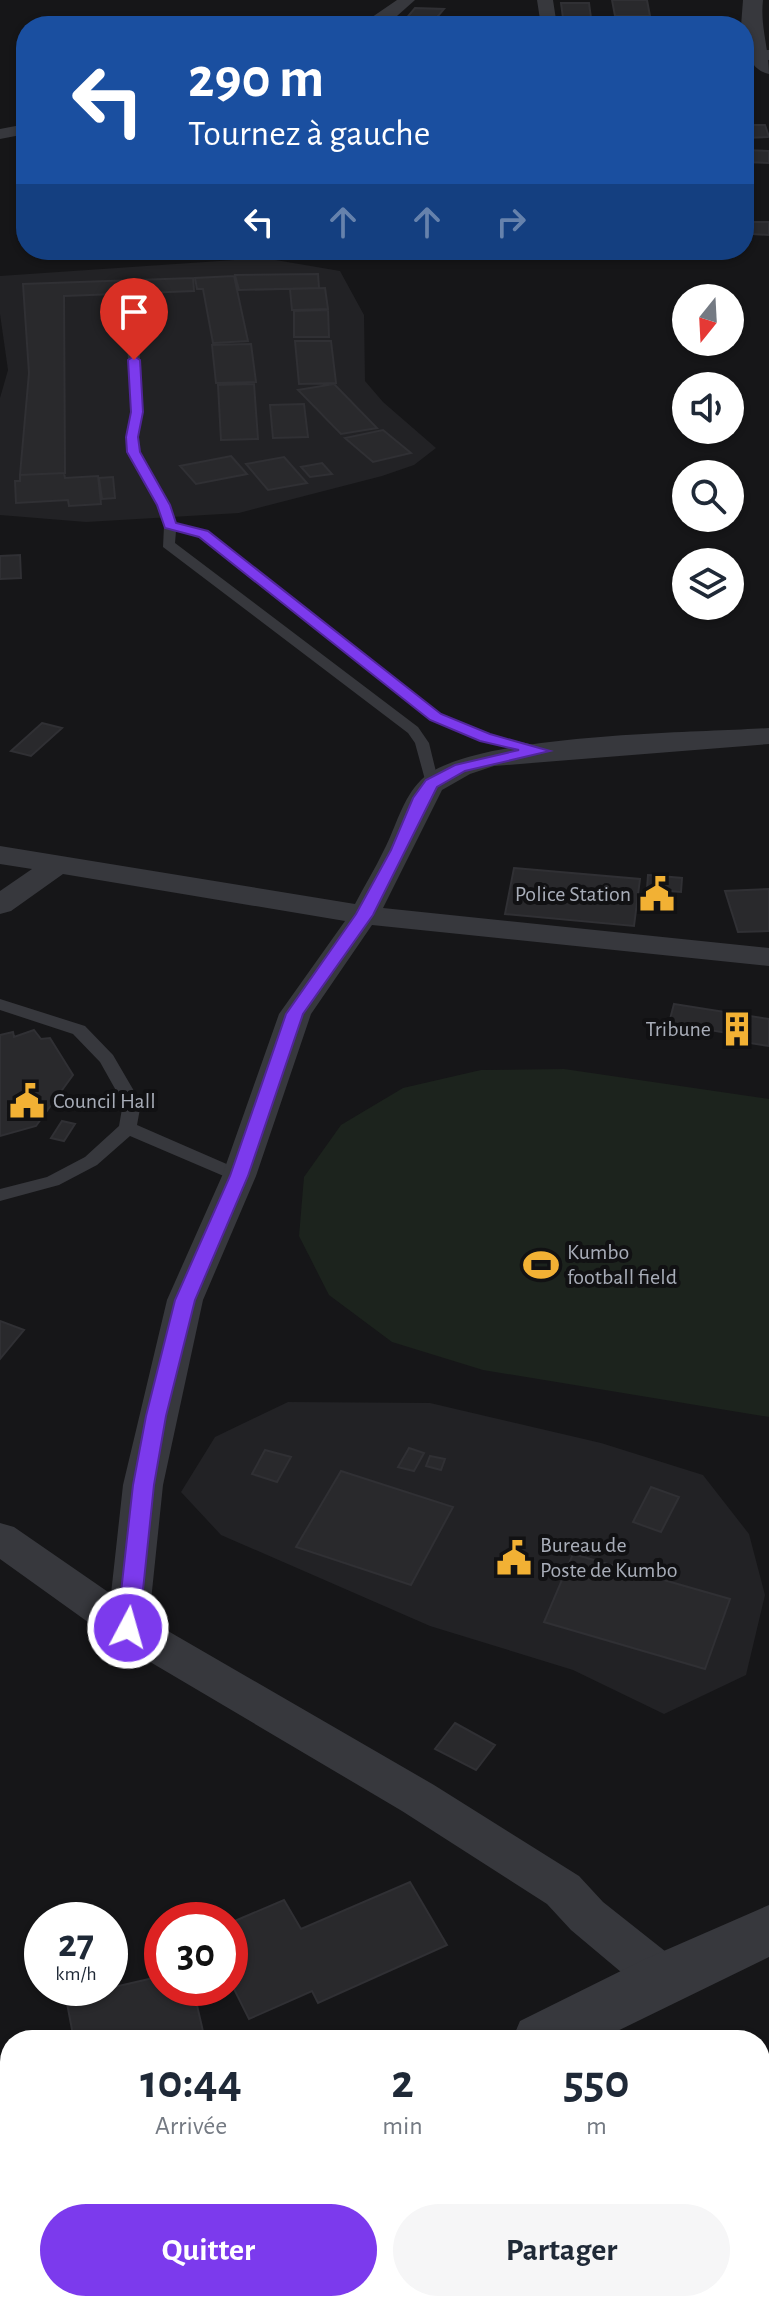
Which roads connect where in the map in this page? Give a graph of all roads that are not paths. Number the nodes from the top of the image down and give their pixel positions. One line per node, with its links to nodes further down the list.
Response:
1 (407, 0): 2 (street)
2 (388, 16)
3 (131, 307): 4 (lane)
4 (170, 526): 6 (lane); 7 (lane)
5 (769, 736): 6 (street)
6 (542, 751): 7 (street)
7 (432, 784): 11 (street)
8 (0, 855): 9 (street)
9 (54, 867): 10 (street); 11 (street)
10 (0, 905)
11 (364, 915): 12 (street); 15 (street)
12 (769, 957)
13 (0, 1004): 14 (lane)
14 (128, 1128): 15 (lane); 16 (lane)
15 (239, 1176): 18 (street)
16 (0, 1195)
17 (0, 1538): 18 (street)
18 (128, 1628): 20 (street)
19 (769, 1930): 20 (street)
20 (663, 1978): 21 (street)
21 (561, 2030)

